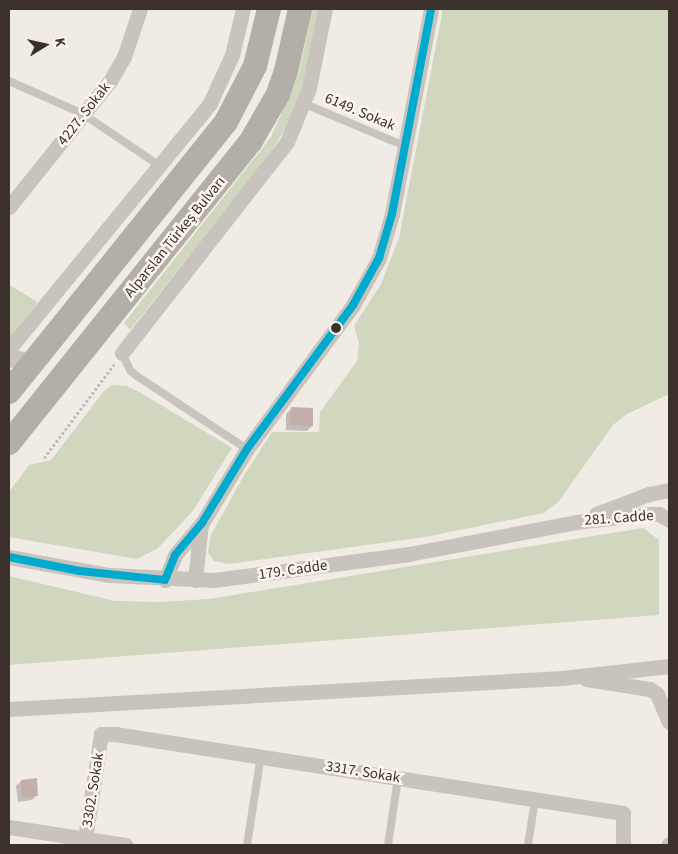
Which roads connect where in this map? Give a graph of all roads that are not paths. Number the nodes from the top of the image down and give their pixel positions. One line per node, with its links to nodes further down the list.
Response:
1 (140, 9): 9 (street, 4227. Sokak)
2 (243, 9): 11 (street)
3 (269, 9): 16 (highway)
4 (300, 9): 18 (highway, Alparslan Türkeş Bulvarı)
5 (325, 9): 8 (street)
6 (431, 9): 10 (street)
7 (9, 81): 9 (lane)
8 (305, 104): 10 (lane, 6149. Sokak); 14 (street)
9 (84, 114): 11 (lane); 12 (street, 4227. Sokak)
10 (405, 146): 19 (street)
11 (160, 166): 13 (street)
12 (9, 208)
13 (9, 349)
14 (122, 353): 19 (lane)
15 (9, 358): 16 (street)
16 (32, 363): 17 (highway)
17 (9, 392)
18 (9, 443)
19 (247, 449): 23 (street)
20 (669, 490): 22 (street, 281. Cadde)
21 (669, 520): 22 (street, 281. Cadde)
22 (576, 522): 26 (street, 179. Cadde)
23 (202, 523): 25 (street); 26 (street)
24 (9, 557): 25 (street, 179. Cadde)
25 (165, 580): 26 (street, 179. Cadde)
26 (195, 580)
27 (669, 666): 28 (street)
28 (562, 678): 29 (street); 30 (street)
29 (9, 708)
30 (669, 722)
31 (101, 734): 32 (street, 3317. Sokak); 36 (street, 3302. Sokak)
32 (261, 756): 33 (street, 3317. Sokak); 38 (lane)
33 (398, 778): 34 (street, 3317. Sokak); 39 (lane)
34 (536, 799): 40 (lane); 41 (street, 3317. Sokak)
35 (9, 827): 36 (street)
36 (84, 842): 37 (street)
37 (126, 845)
38 (247, 845)
39 (388, 845)
40 (528, 845)
41 (623, 845)

